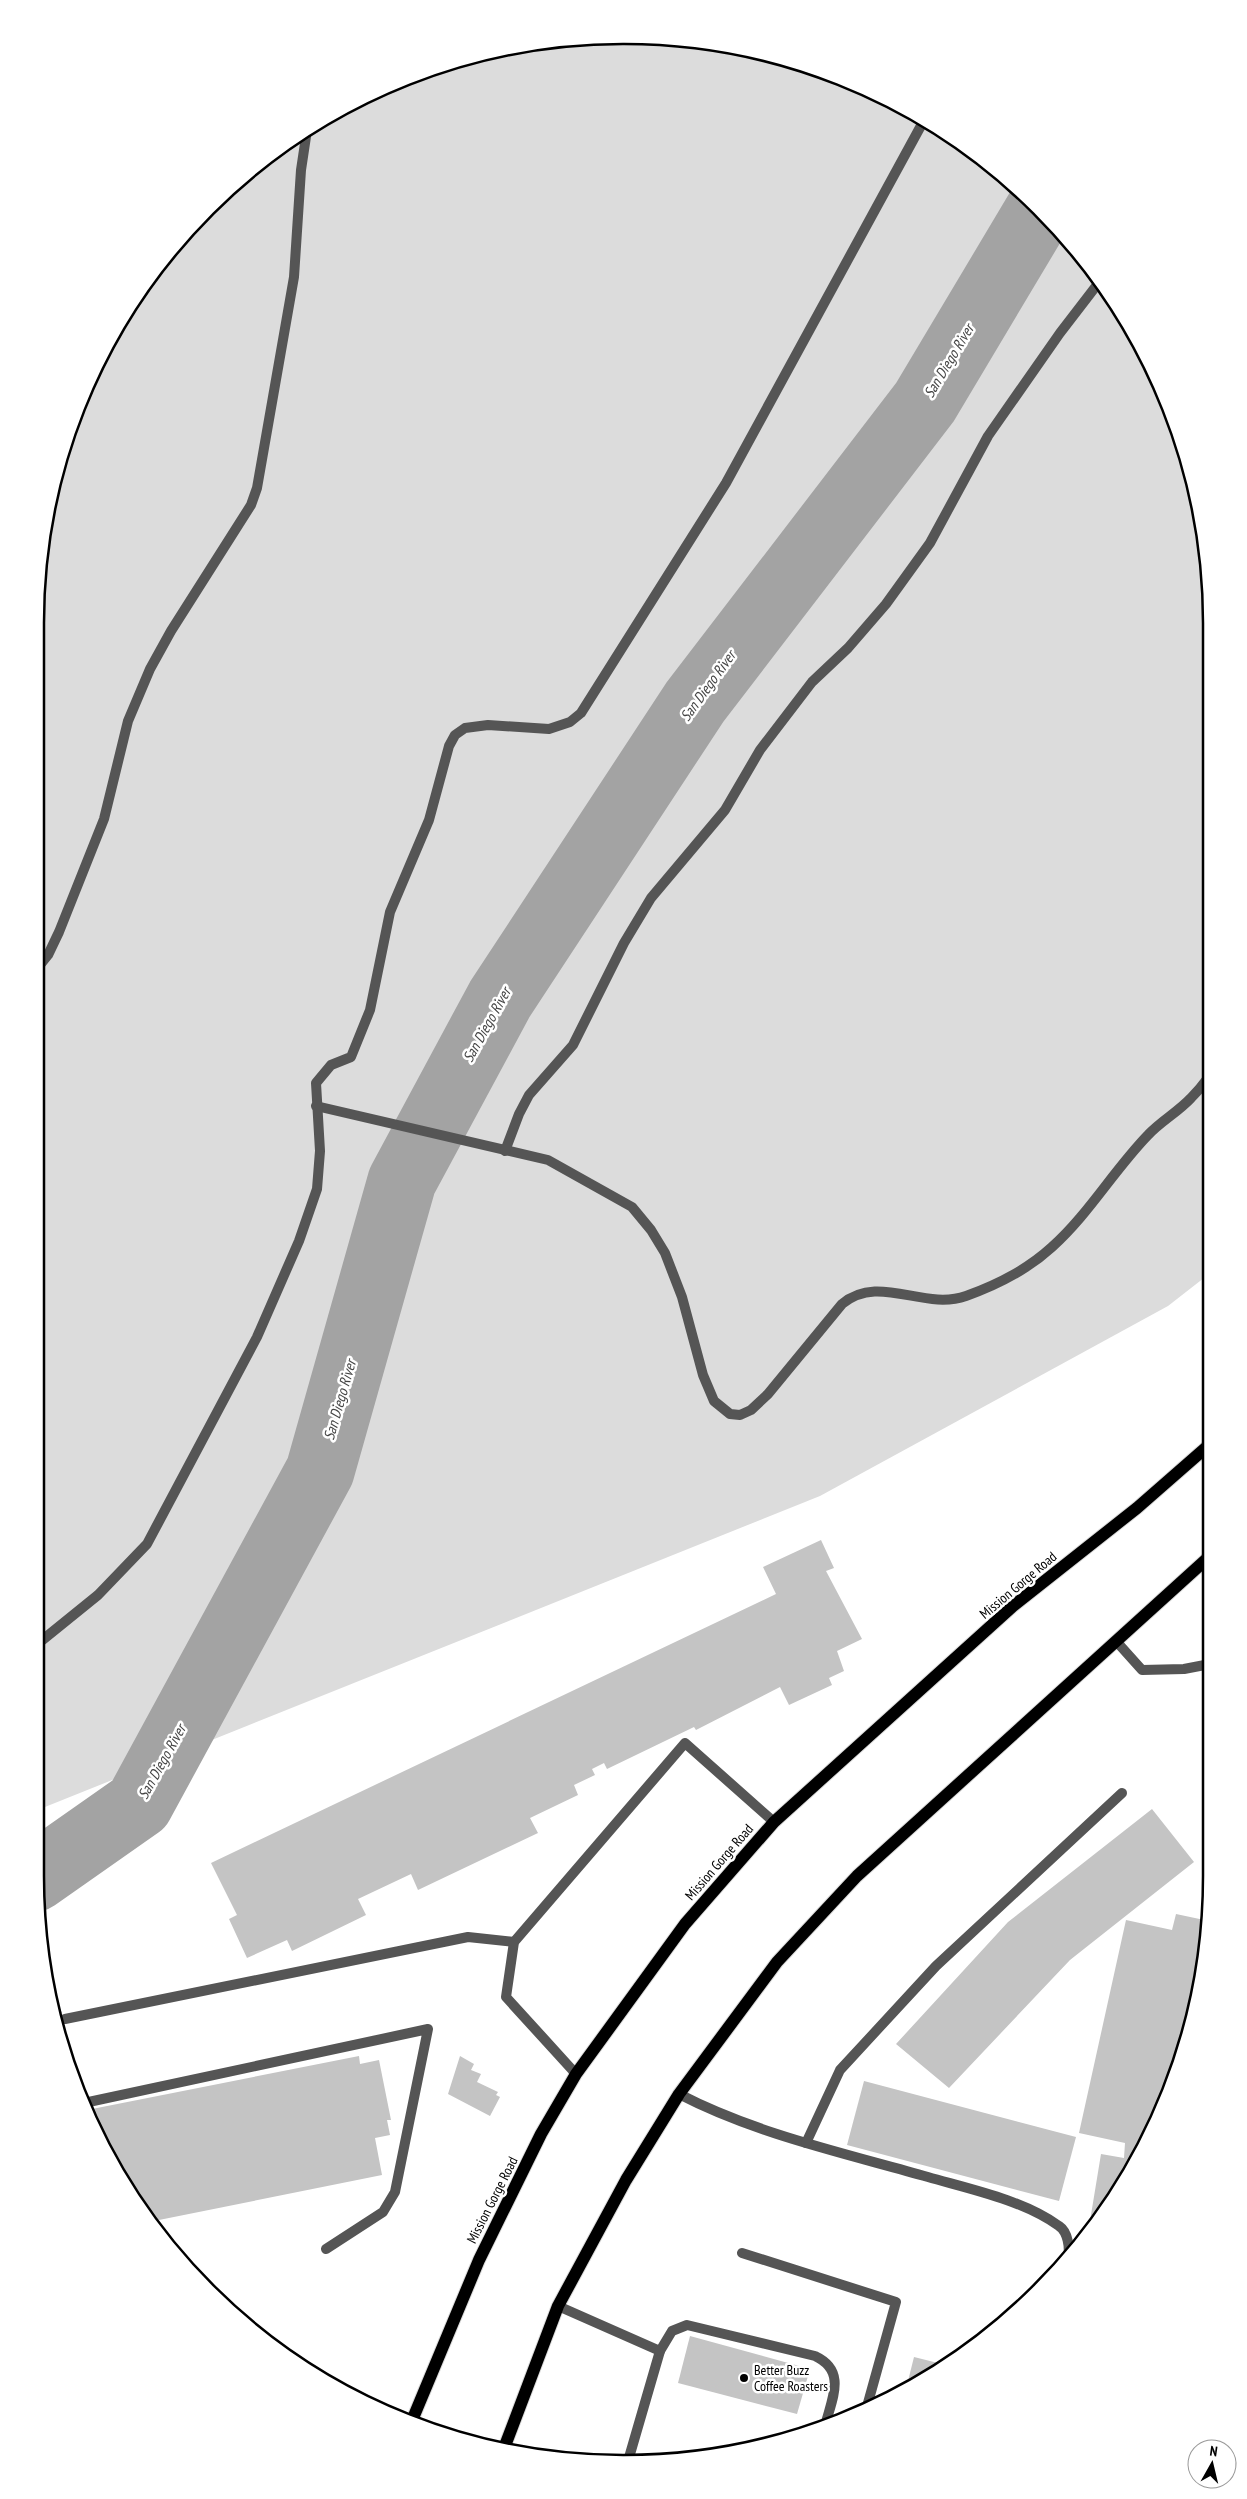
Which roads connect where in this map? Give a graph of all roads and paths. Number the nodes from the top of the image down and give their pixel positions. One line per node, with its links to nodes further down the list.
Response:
1 (921, 126): 6 (lane)
2 (306, 138): 4 (lane)
3 (1095, 287): 7 (lane)
4 (44, 960)
5 (1203, 1084): 7 (lane)
6 (316, 1106): 7 (lane); 10 (lane)
7 (505, 1151)
8 (1203, 1452): 14 (main road, Mission Gorge Road)
9 (1203, 1562): 11 (main road)
10 (44, 1639)
11 (1116, 1641): 12 (lane); 18 (main road)
12 (1203, 1665)
13 (1122, 1793): 20 (lane)
14 (774, 1822): 15 (lane); 17 (main road, Mission Gorge Road)
15 (514, 1942): 16 (lane); 17 (lane)
16 (65, 2019)
17 (576, 2074): 27 (main road, Mission Gorge Road)
18 (679, 2094): 20 (lane); 24 (main road)
19 (90, 2102): 22 (lane)
20 (806, 2143): 21 (lane)
21 (1069, 2246)
22 (326, 2249)
23 (742, 2253): 26 (lane)
24 (558, 2306): 25 (lane); 29 (main road)
25 (660, 2351): 28 (lane); 30 (lane)
26 (869, 2400)
27 (414, 2416)
28 (827, 2418)
29 (506, 2443)
30 (630, 2455)

